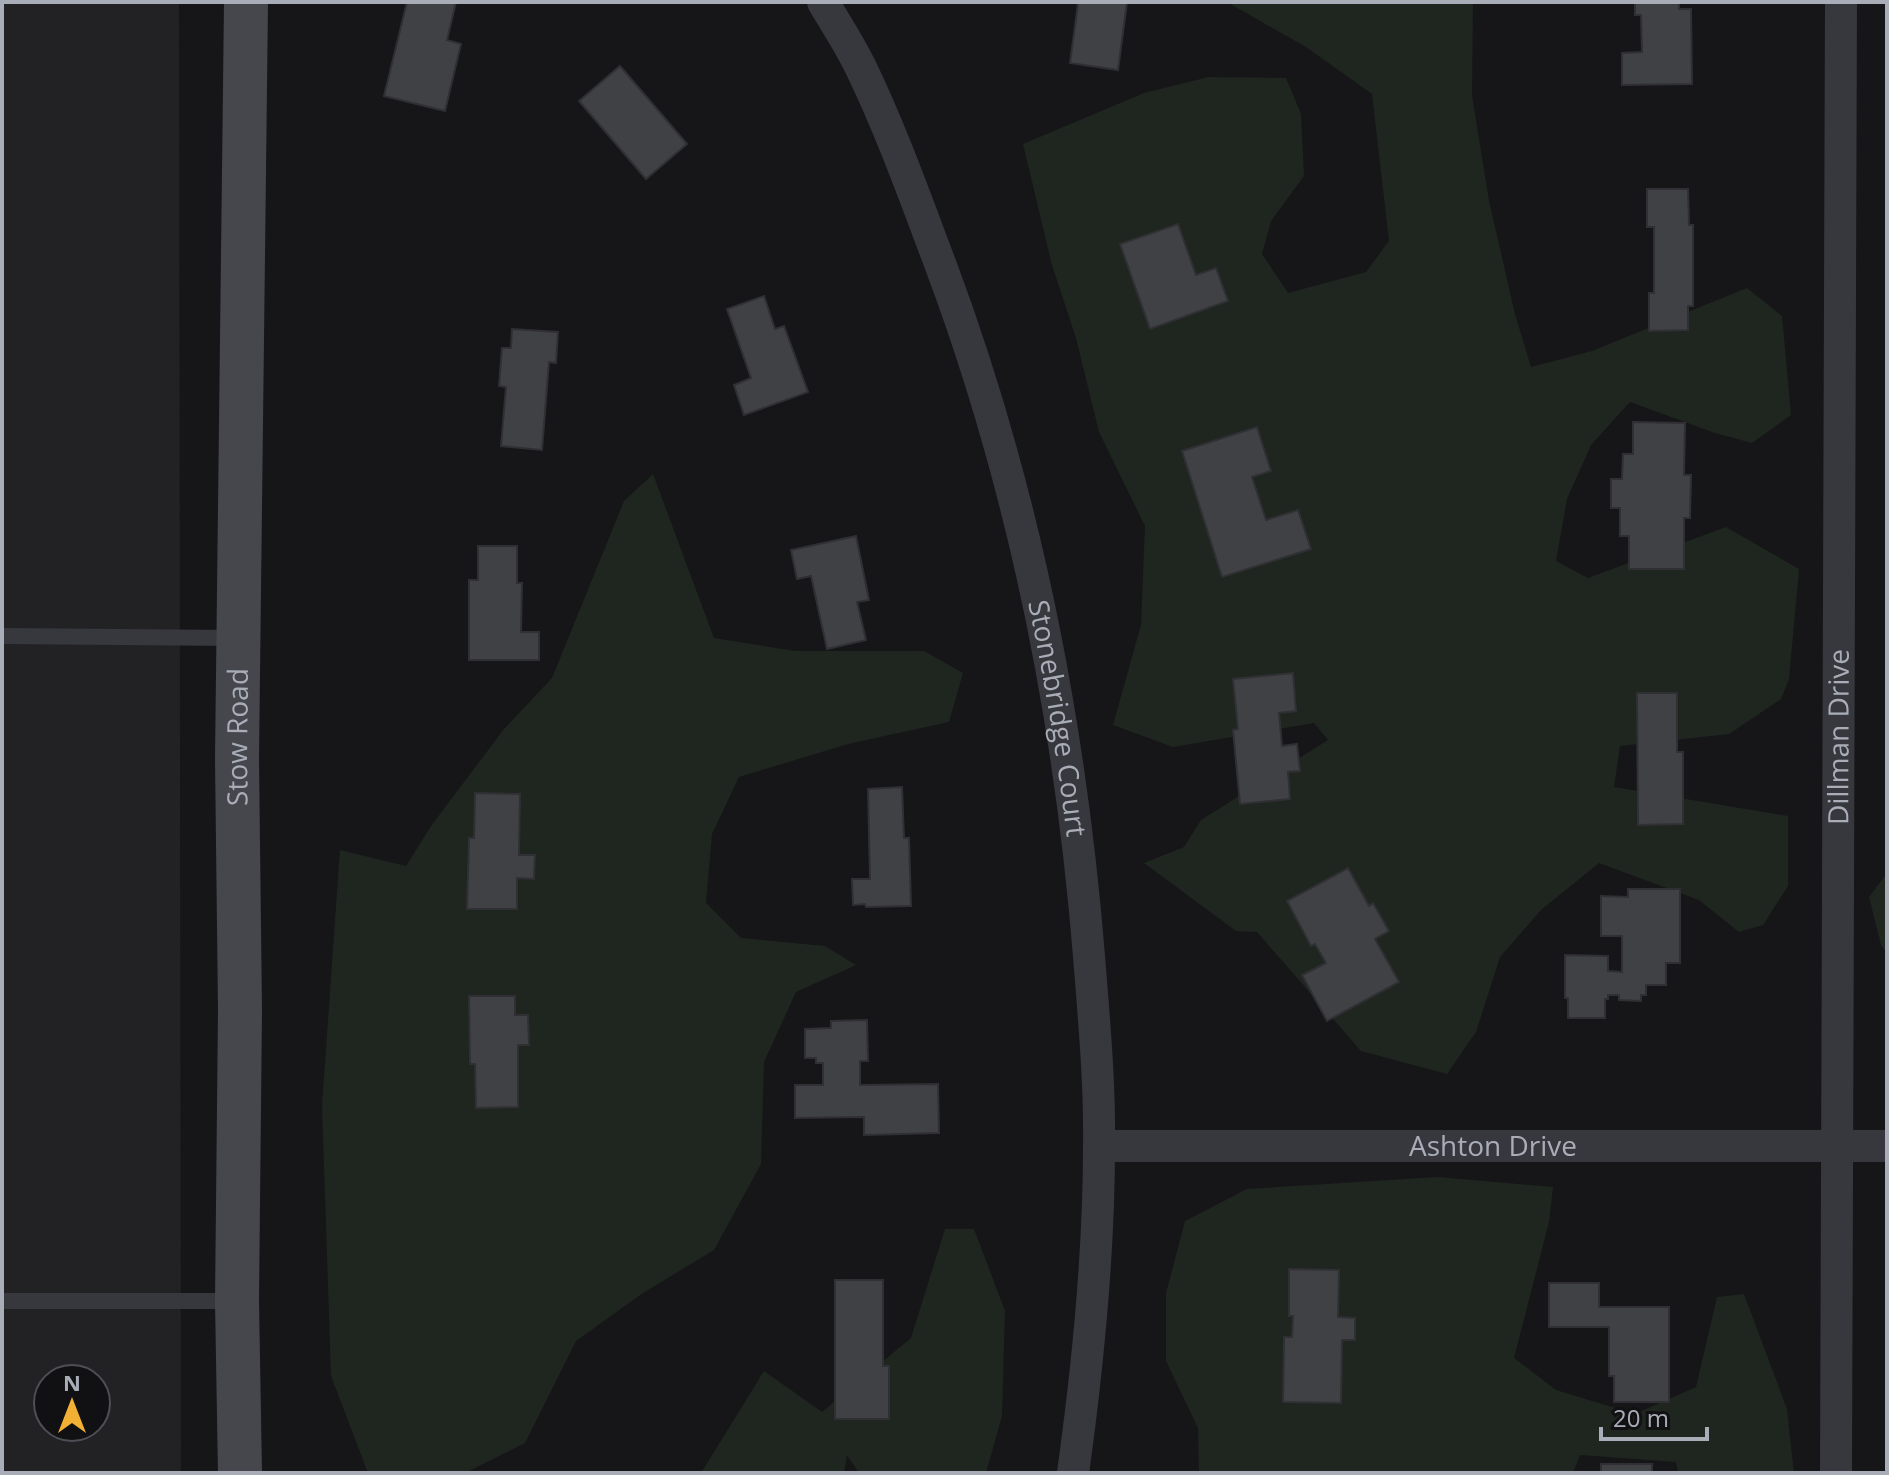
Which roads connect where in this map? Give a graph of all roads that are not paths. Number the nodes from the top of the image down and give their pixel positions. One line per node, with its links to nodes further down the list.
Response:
1 (246, 2): 5 (street, Stow Road)
2 (823, 2): 6 (street, Stonebridge Court)
3 (1841, 2): 7 (street, Dillman Drive)
4 (2, 636): 5 (lane)
5 (238, 638): 10 (street, Stow Road)
6 (1099, 1146): 7 (street, Ashton Drive); 12 (street, Stonebridge Court)
7 (1839, 1146): 8 (street, Ashton Drive); 13 (street, Dillman Drive)
8 (1887, 1146)
9 (2, 1301): 10 (lane)
10 (237, 1301): 11 (street, Stow Road)
11 (240, 1473)
12 (1073, 1473)
13 (1836, 1473)

